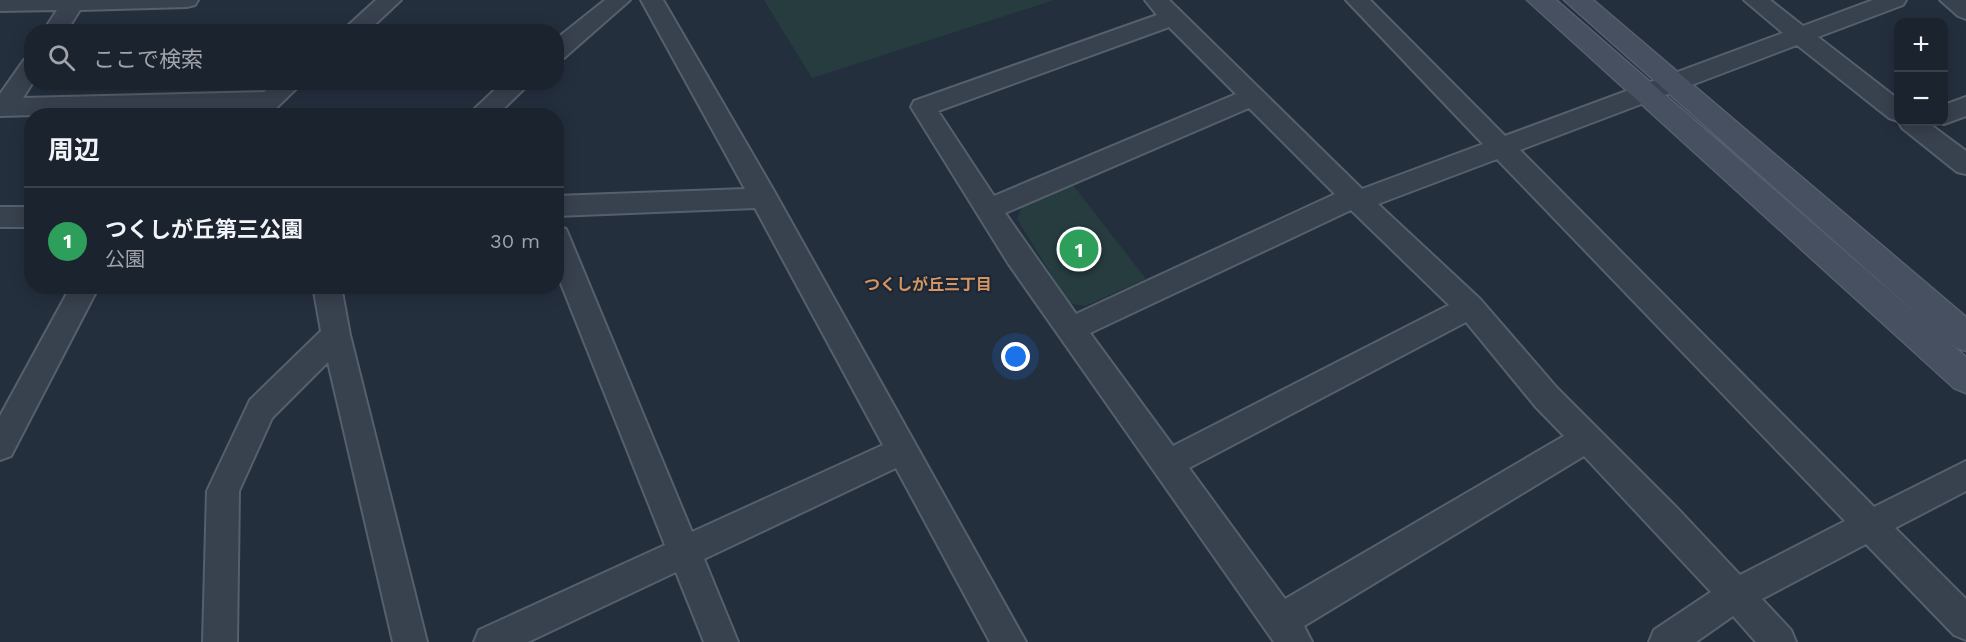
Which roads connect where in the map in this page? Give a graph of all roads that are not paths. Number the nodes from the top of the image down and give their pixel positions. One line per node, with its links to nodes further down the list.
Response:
1 (187, 0): 11 (street)
2 (390, 0): 16 (street)
3 (618, 0): 18 (street)
4 (652, 0): 34 (street)
5 (1358, 0): 32 (street)
6 (1540, 0): 23 (street)
7 (1577, 0): 20 (street)
8 (1755, 0): 17 (street)
9 (1895, 0): 17 (street)
10 (1951, 0): 14 (street)
11 (73, 3): 12 (street); 15 (street)
12 (0, 4)
13 (1165, 9): 24 (street); 37 (street)
14 (1966, 11)
15 (59, 24)
16 (362, 24)
17 (1801, 35): 20 (street); 26 (street)
18 (564, 44)
19 (24, 77): 25 (street)
20 (1674, 83): 23 (street); 46 (street)
21 (282, 90): 28 (street)
22 (510, 90): 29 (street)
23 (1646, 93): 32 (street); 47 (street)
24 (1254, 96): 35 (street); 37 (street)
25 (2, 106): 28 (street)
26 (1894, 106)
27 (1966, 106): 30 (street)
28 (261, 108)
29 (488, 108)
30 (1948, 113)
31 (1920, 126): 33 (street)
32 (1501, 147): 35 (street); 53 (street)
33 (1966, 165)
34 (765, 198): 36 (street); 50 (street)
35 (1356, 199): 43 (street); 44 (street)
36 (564, 206)
37 (990, 209): 44 (street)
38 (0, 217): 39 (street)
39 (24, 217)
40 (564, 256): 54 (street)
41 (81, 294): 49 (street)
42 (328, 294): 45 (street)
43 (1470, 307): 48 (street); 51 (street)
44 (1071, 329): 51 (street)
45 (336, 335): 58 (street); 59 (street)
46 (1966, 337)
47 (1966, 378)
48 (1586, 439): 55 (street); 57 (street)
49 (0, 446)
50 (901, 450): 54 (street); 62 (street)
51 (1168, 464): 57 (street)
52 (1966, 475): 53 (street)
53 (1869, 524): 55 (street); 56 (street)
54 (684, 552): 60 (street); 61 (street)
55 (1736, 595): 63 (street); 64 (street)
56 (1966, 623)
57 (1288, 631)
58 (220, 642)
59 (410, 642)
60 (491, 642)
61 (721, 642)
62 (1009, 642)
63 (1666, 642)
64 (1779, 642)

